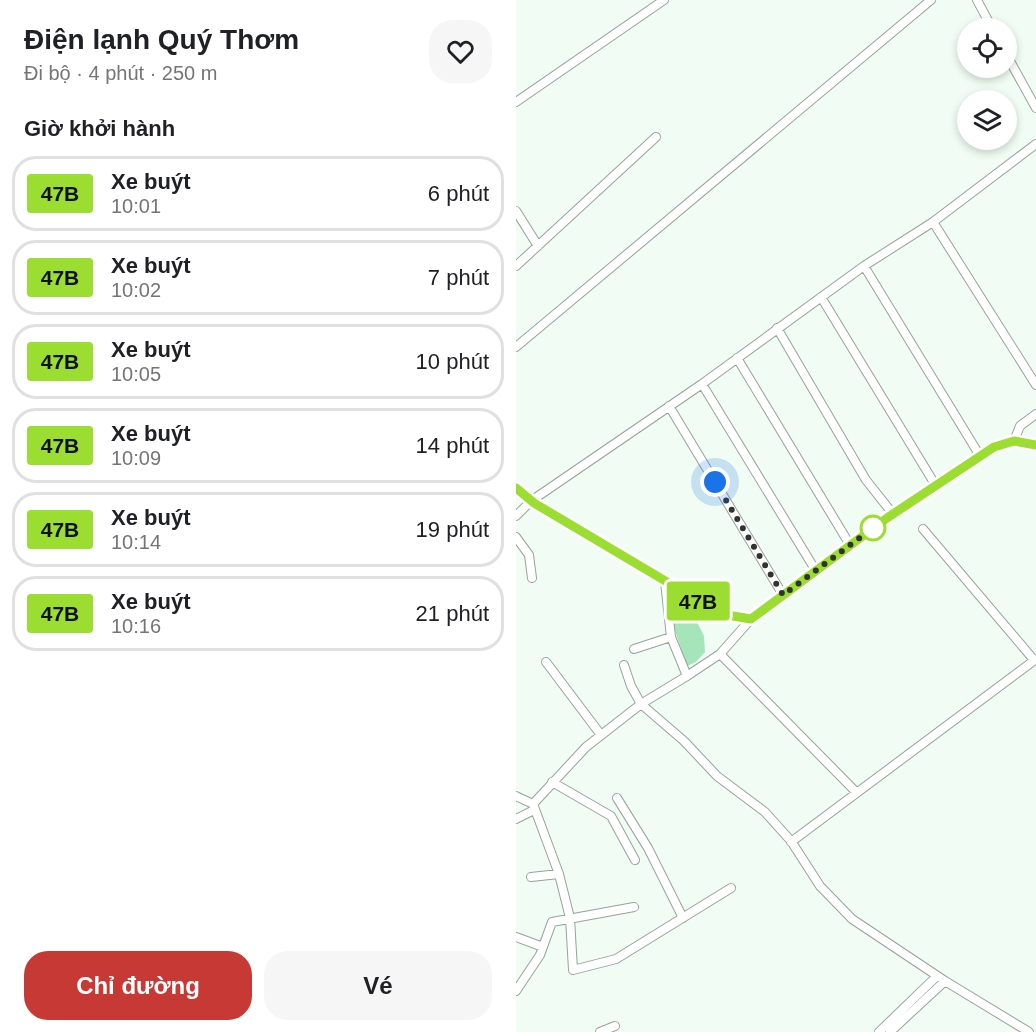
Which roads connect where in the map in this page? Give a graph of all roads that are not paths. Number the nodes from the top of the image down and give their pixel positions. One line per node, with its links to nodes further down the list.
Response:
1 (664, 0): 6 (street)
2 (931, 0): 17 (street)
3 (977, 0): 4 (street)
4 (987, 18)
5 (1017, 74): 7 (street)
6 (516, 102)
7 (1036, 108)
8 (656, 137): 12 (street)
9 (1036, 144): 11 (street)
10 (516, 211): 12 (street)
11 (933, 222): 14 (street); 20 (street)
12 (538, 246): 13 (street)
13 (516, 266)
14 (864, 266): 15 (street); 25 (street)
15 (820, 297): 16 (street); 26 (street)
16 (777, 328): 18 (street); 29 (street)
17 (516, 347)
18 (737, 358): 19 (street); 33 (street)
19 (702, 384): 21 (street); 34 (street)
20 (1036, 386)
21 (669, 406): 28 (street); 37 (street)
22 (1036, 414): 23 (street)
23 (1014, 441): 24 (street); 25 (street)
24 (1036, 445)
25 (980, 456): 26 (street)
26 (936, 486): 29 (street)
27 (516, 488): 28 (street)
28 (531, 501): 30 (street); 36 (street)
29 (893, 514): 33 (street)
30 (516, 516)
31 (924, 529): 42 (street)
32 (516, 537): 35 (street)
33 (850, 546): 34 (street)
34 (816, 571): 37 (street)
35 (532, 578)
36 (664, 582): 38 (street); 39 (street)
37 (783, 595): 38 (street)
38 (751, 619): 41 (street)
39 (671, 637): 40 (street); 45 (street)
40 (634, 649)
41 (720, 654): 45 (street); 49 (street)
42 (1035, 660): 49 (street)
43 (546, 662): 47 (street)
44 (624, 665): 46 (street)
45 (687, 676): 46 (street)
46 (641, 704): 47 (street); 54 (street)
47 (601, 735): 48 (street)
48 (552, 783): 52 (street); 55 (street)
49 (857, 793): 54 (street)
50 (516, 796): 52 (street)
51 (617, 798): 61 (street)
52 (533, 807): 53 (street); 56 (street)
53 (516, 819)
54 (791, 842): 64 (street)
55 (635, 860)
56 (559, 874): 57 (street); 60 (street)
57 (531, 877)
58 (730, 888): 61 (street)
59 (634, 907): 60 (street)
60 (570, 918): 61 (street); 63 (street)
61 (683, 918)
62 (516, 937): 63 (street)
63 (543, 947): 65 (street)
64 (941, 978): 68 (street); 69 (street); 70 (street)
65 (516, 991)
66 (615, 1026): 67 (street)
67 (600, 1032)
68 (879, 1032)
69 (890, 1032)
70 (1029, 1032)

